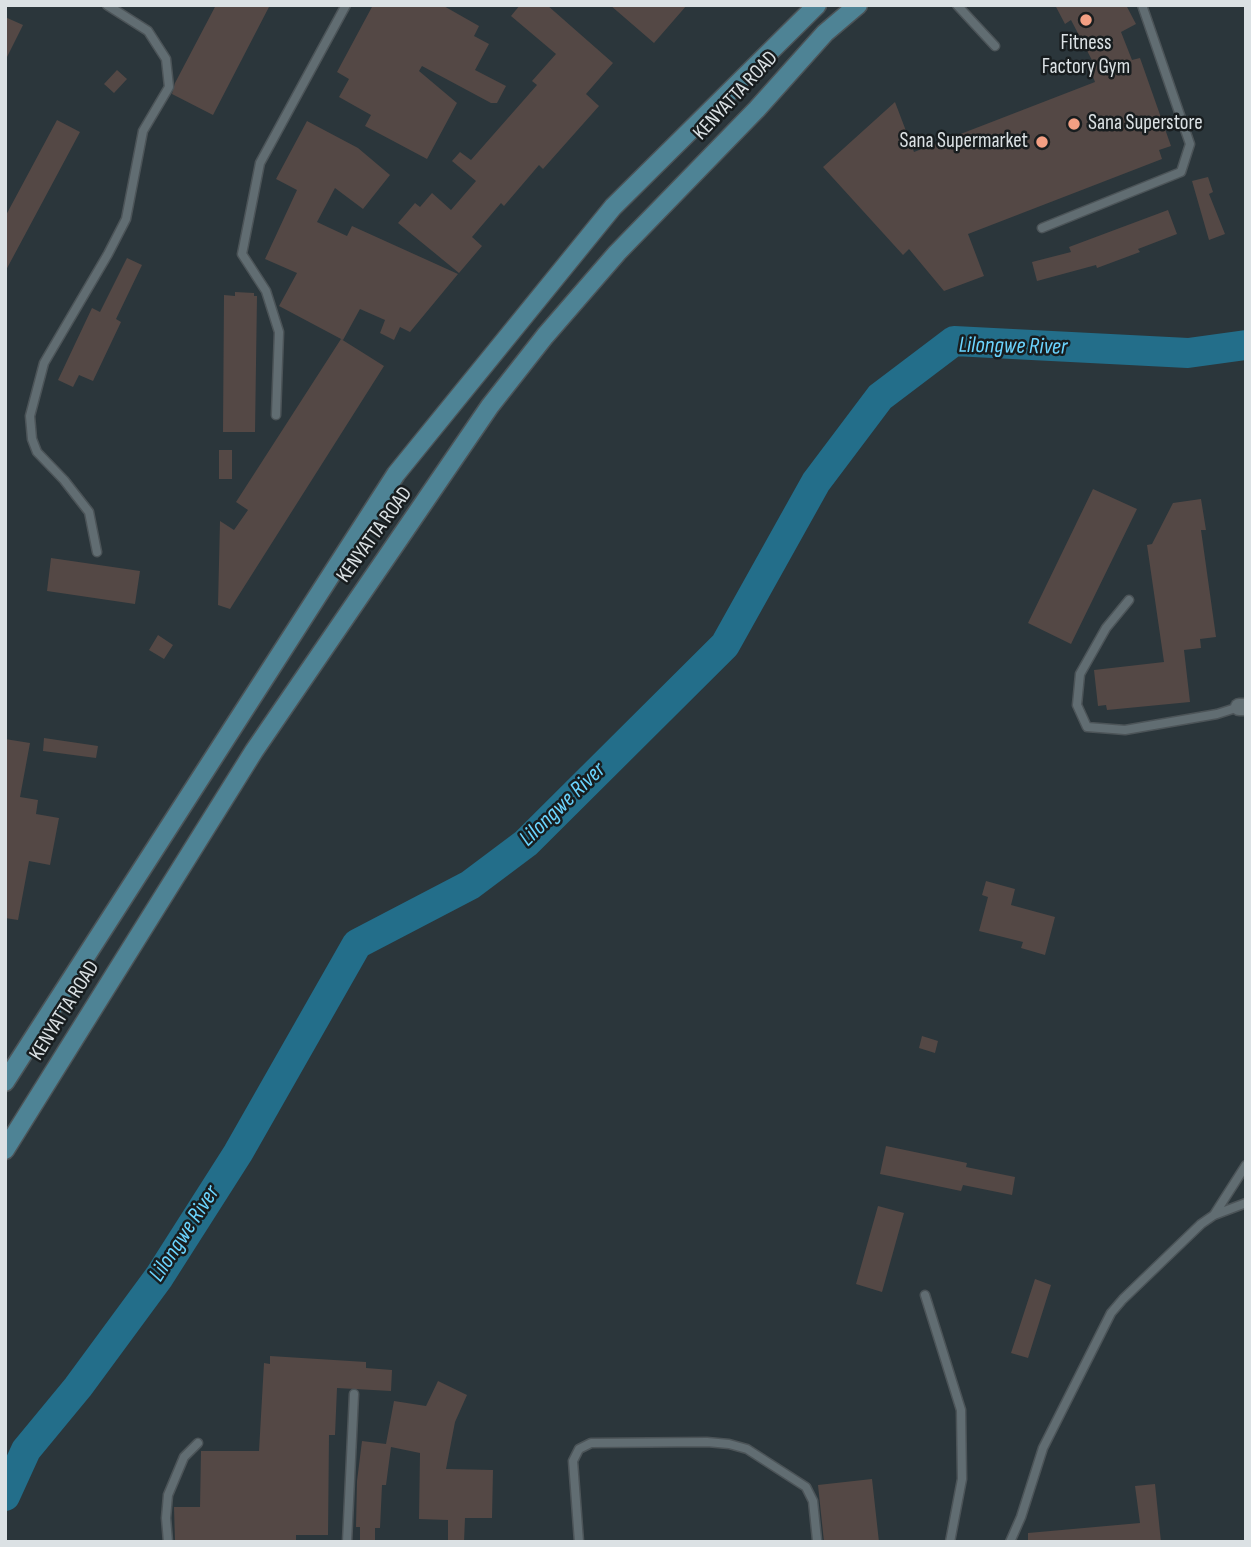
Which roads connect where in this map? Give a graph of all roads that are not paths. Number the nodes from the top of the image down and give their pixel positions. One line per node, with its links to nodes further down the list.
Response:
1 (107, 5): 10 (lane)
2 (346, 5): 9 (lane)
3 (817, 5): 13 (main road, KENYATTA ROAD)
4 (858, 5): 14 (main road, KENYATTA ROAD)
5 (957, 5): 7 (lane)
6 (1142, 5): 8 (lane)
7 (995, 46)
8 (1042, 228)
9 (276, 415)
10 (97, 552)
11 (1129, 600): 12 (lane)
12 (1242, 707)
13 (5, 1082)
14 (5, 1150)
15 (1246, 1166): 17 (lane)
16 (1246, 1203): 17 (lane)
17 (1213, 1215): 26 (lane)
18 (925, 1295): 25 (lane)
19 (354, 1394): 23 (lane)
20 (198, 1443): 22 (lane)
21 (817, 1540): 24 (lane)
22 (168, 1542)
23 (347, 1542)
24 (579, 1542)
25 (950, 1542)
26 (1010, 1542)

